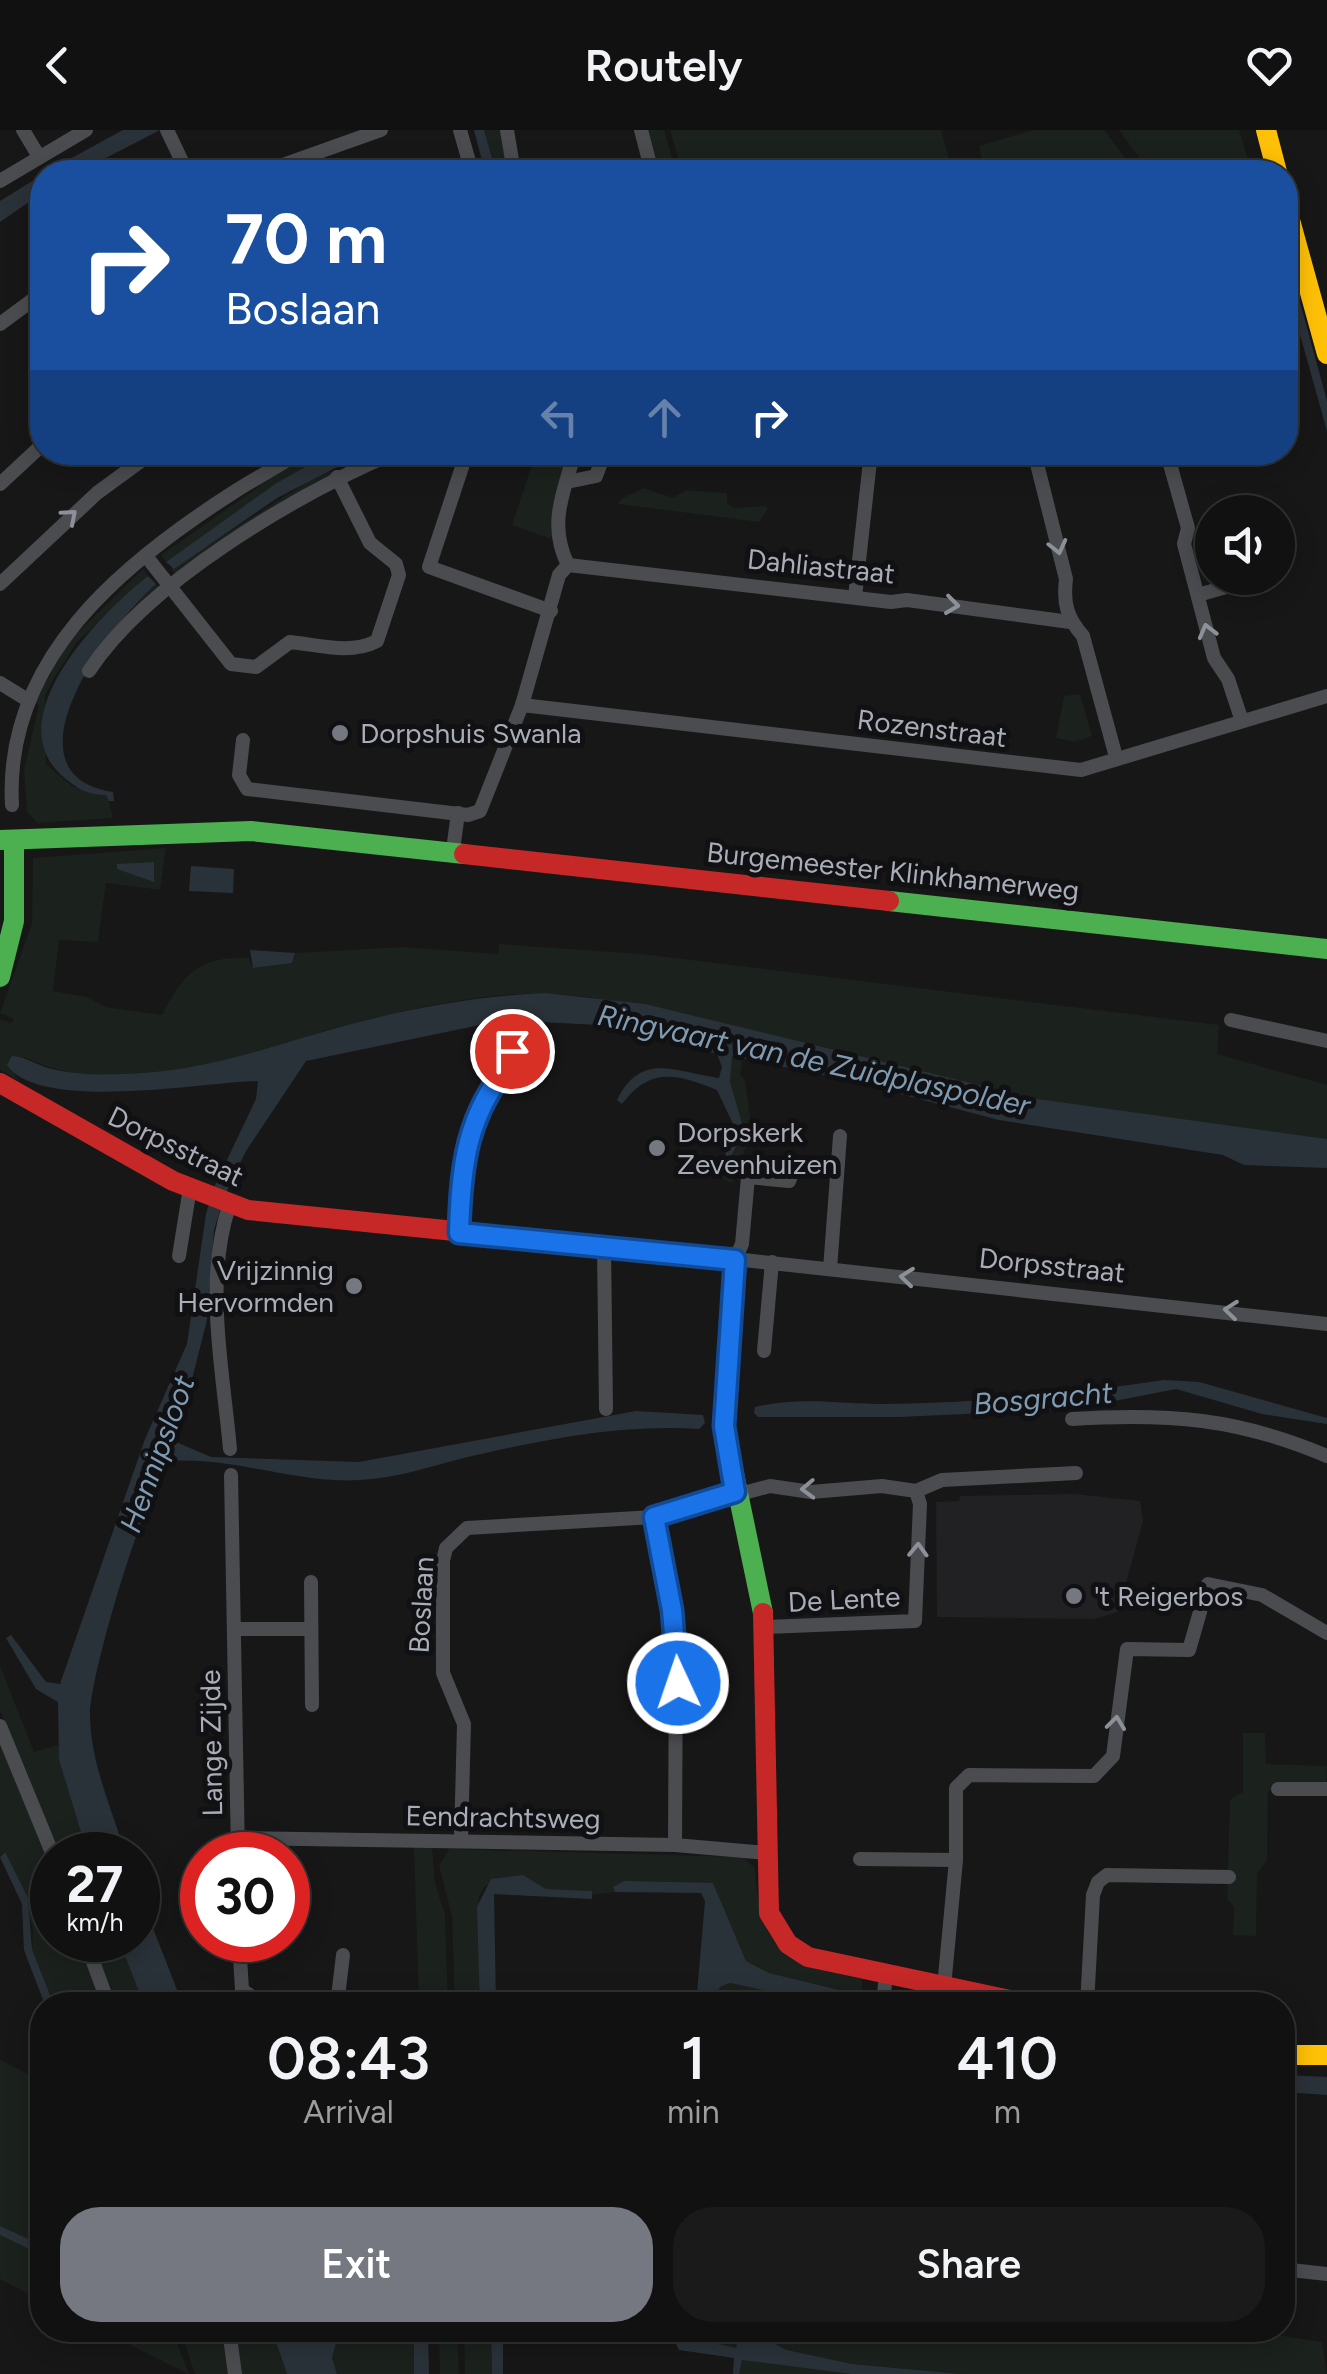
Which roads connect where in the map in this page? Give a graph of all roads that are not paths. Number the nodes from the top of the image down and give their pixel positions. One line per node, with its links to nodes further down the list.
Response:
1 (23, 130): 9 (street)
2 (86, 130): 9 (street)
3 (381, 130): 12 (street)
4 (460, 130): 13 (street)
5 (506, 130): 14 (street)
6 (640, 130): 15 (street)
7 (1266, 130): 16 (street)
8 (169, 133): 11 (street)
9 (38, 155): 10 (street)
10 (31, 160)
11 (182, 160)
12 (297, 160)
13 (469, 160)
14 (512, 160)
15 (649, 160)
16 (1274, 160)
17 (30, 161): 18 (street)
18 (0, 182)
19 (1298, 252): 22 (street)
20 (30, 302): 21 (street)
21 (0, 324)
22 (1327, 354)
23 (30, 456): 35 (street)
24 (136, 465): 39 (street, one-way to 24)
25 (278, 465): 36 (street)
26 (365, 465): 33 (street)
27 (462, 465): 43 (street)
28 (571, 465): 34 (street)
29 (600, 465): 34 (street)
30 (870, 465): 42 (street)
31 (1037, 465): 44 (street, one-way to 44)
32 (1170, 465): 38 (street)
33 (337, 477): 40 (street); 40 (street)
34 (566, 482): 37 (street)
35 (0, 484)
36 (146, 556): 40 (street); 48 (street)
37 (568, 566): 42 (street, Dahliastraat); 43 (street)
38 (1195, 583)
39 (0, 584)
40 (172, 588): 45 (street)
41 (1198, 595): 50 (street, one-way to 41)
42 (855, 597): 44 (street, Dahliastraat, one-way to 44)
43 (550, 611): 49 (street)
44 (1070, 622): 52 (street)
45 (89, 671)
46 (0, 683): 48 (street)
47 (1327, 696): 50 (street, Rozenstraat)
48 (26, 699): 53 (street)
49 (522, 705): 52 (street, Rozenstraat); 55 (street)
50 (1242, 721): 52 (street, Rozenstraat)
51 (243, 740): 55 (street)
52 (1116, 758)
53 (5, 778): 54 (street)
54 (12, 806)
55 (458, 814): 57 (street)
56 (7, 841): 57 (street, Burgemeester Klinkhamerweg); 59 (street)
57 (453, 850): 58 (street, Burgemeester Klinkhamerweg)
58 (1327, 949)
59 (0, 977)
60 (1231, 1020): 61 (street)
61 (1327, 1041)
62 (0, 1082): 66 (street, Dorpsstraat)
63 (493, 1083): 68 (street)
64 (840, 1136): 65 (street)
65 (838, 1166): 71 (street); 73 (street)
66 (198, 1192): 67 (street, Dorpsstraat); 70 (street)
67 (229, 1206): 68 (street, Dorpsstraat); 78 (street)
68 (459, 1233): 69 (street, Dorpsstraat)
69 (604, 1246): 71 (street, Dorpsstraat); 76 (street)
70 (179, 1256)
71 (735, 1260): 72 (street, Dorpsstraat); 83 (street)
72 (772, 1262): 73 (street, Dorpsstraat); 75 (street)
73 (830, 1269): 74 (street, Dorpsstraat, one-way to 73)
74 (1327, 1324)
75 (764, 1351)
76 (606, 1409)
77 (1072, 1419): 79 (street)
78 (230, 1449)
79 (1327, 1456)
80 (1076, 1474): 82 (street, Boslaan)
81 (231, 1475): 87 (street, Lange Zijde)
82 (916, 1491): 83 (street, Boslaan, one-way to 83); 86 (street, De Lente, one-way to 82)
83 (735, 1492): 84 (street, Boslaan); 86 (street)
84 (654, 1517): 97 (street, Boslaan); 98 (street)
85 (310, 1582): 88 (street)
86 (766, 1627): 99 (street)
87 (234, 1629): 88 (street, Lange Zijde); 95 (street, Lange Zijde)
88 (310, 1629): 90 (street)
89 (1327, 1633): 101 (street, one-way to 89)
90 (312, 1706)
91 (0, 1726): 94 (street)
92 (1278, 1789): 93 (street)
93 (1327, 1789)
94 (44, 1832)
95 (238, 1832)
96 (310, 1838): 97 (street, Eendrachtsweg)
97 (462, 1839): 98 (street, Eendrachtsweg)
98 (675, 1845): 99 (street, Eendrachtsweg)
99 (766, 1853): 106 (street)
100 (860, 1860): 101 (street)
101 (956, 1860): 107 (street)
102 (1229, 1877): 113 (street)
103 (343, 1956): 110 (street)
104 (93, 1962): 108 (street)
105 (240, 1962): 109 (street)
106 (886, 1973): 107 (street); 111 (street)
107 (944, 1987): 112 (street)
108 (105, 1992)
109 (245, 1992)
110 (339, 1992)
111 (884, 1992)
112 (969, 1992)
113 (1088, 1992)
114 (1295, 2055): 115 (street)
115 (1327, 2055)
116 (1295, 2270): 117 (street)
117 (1327, 2274)
118 (231, 2342): 119 (street)
119 (235, 2374)

